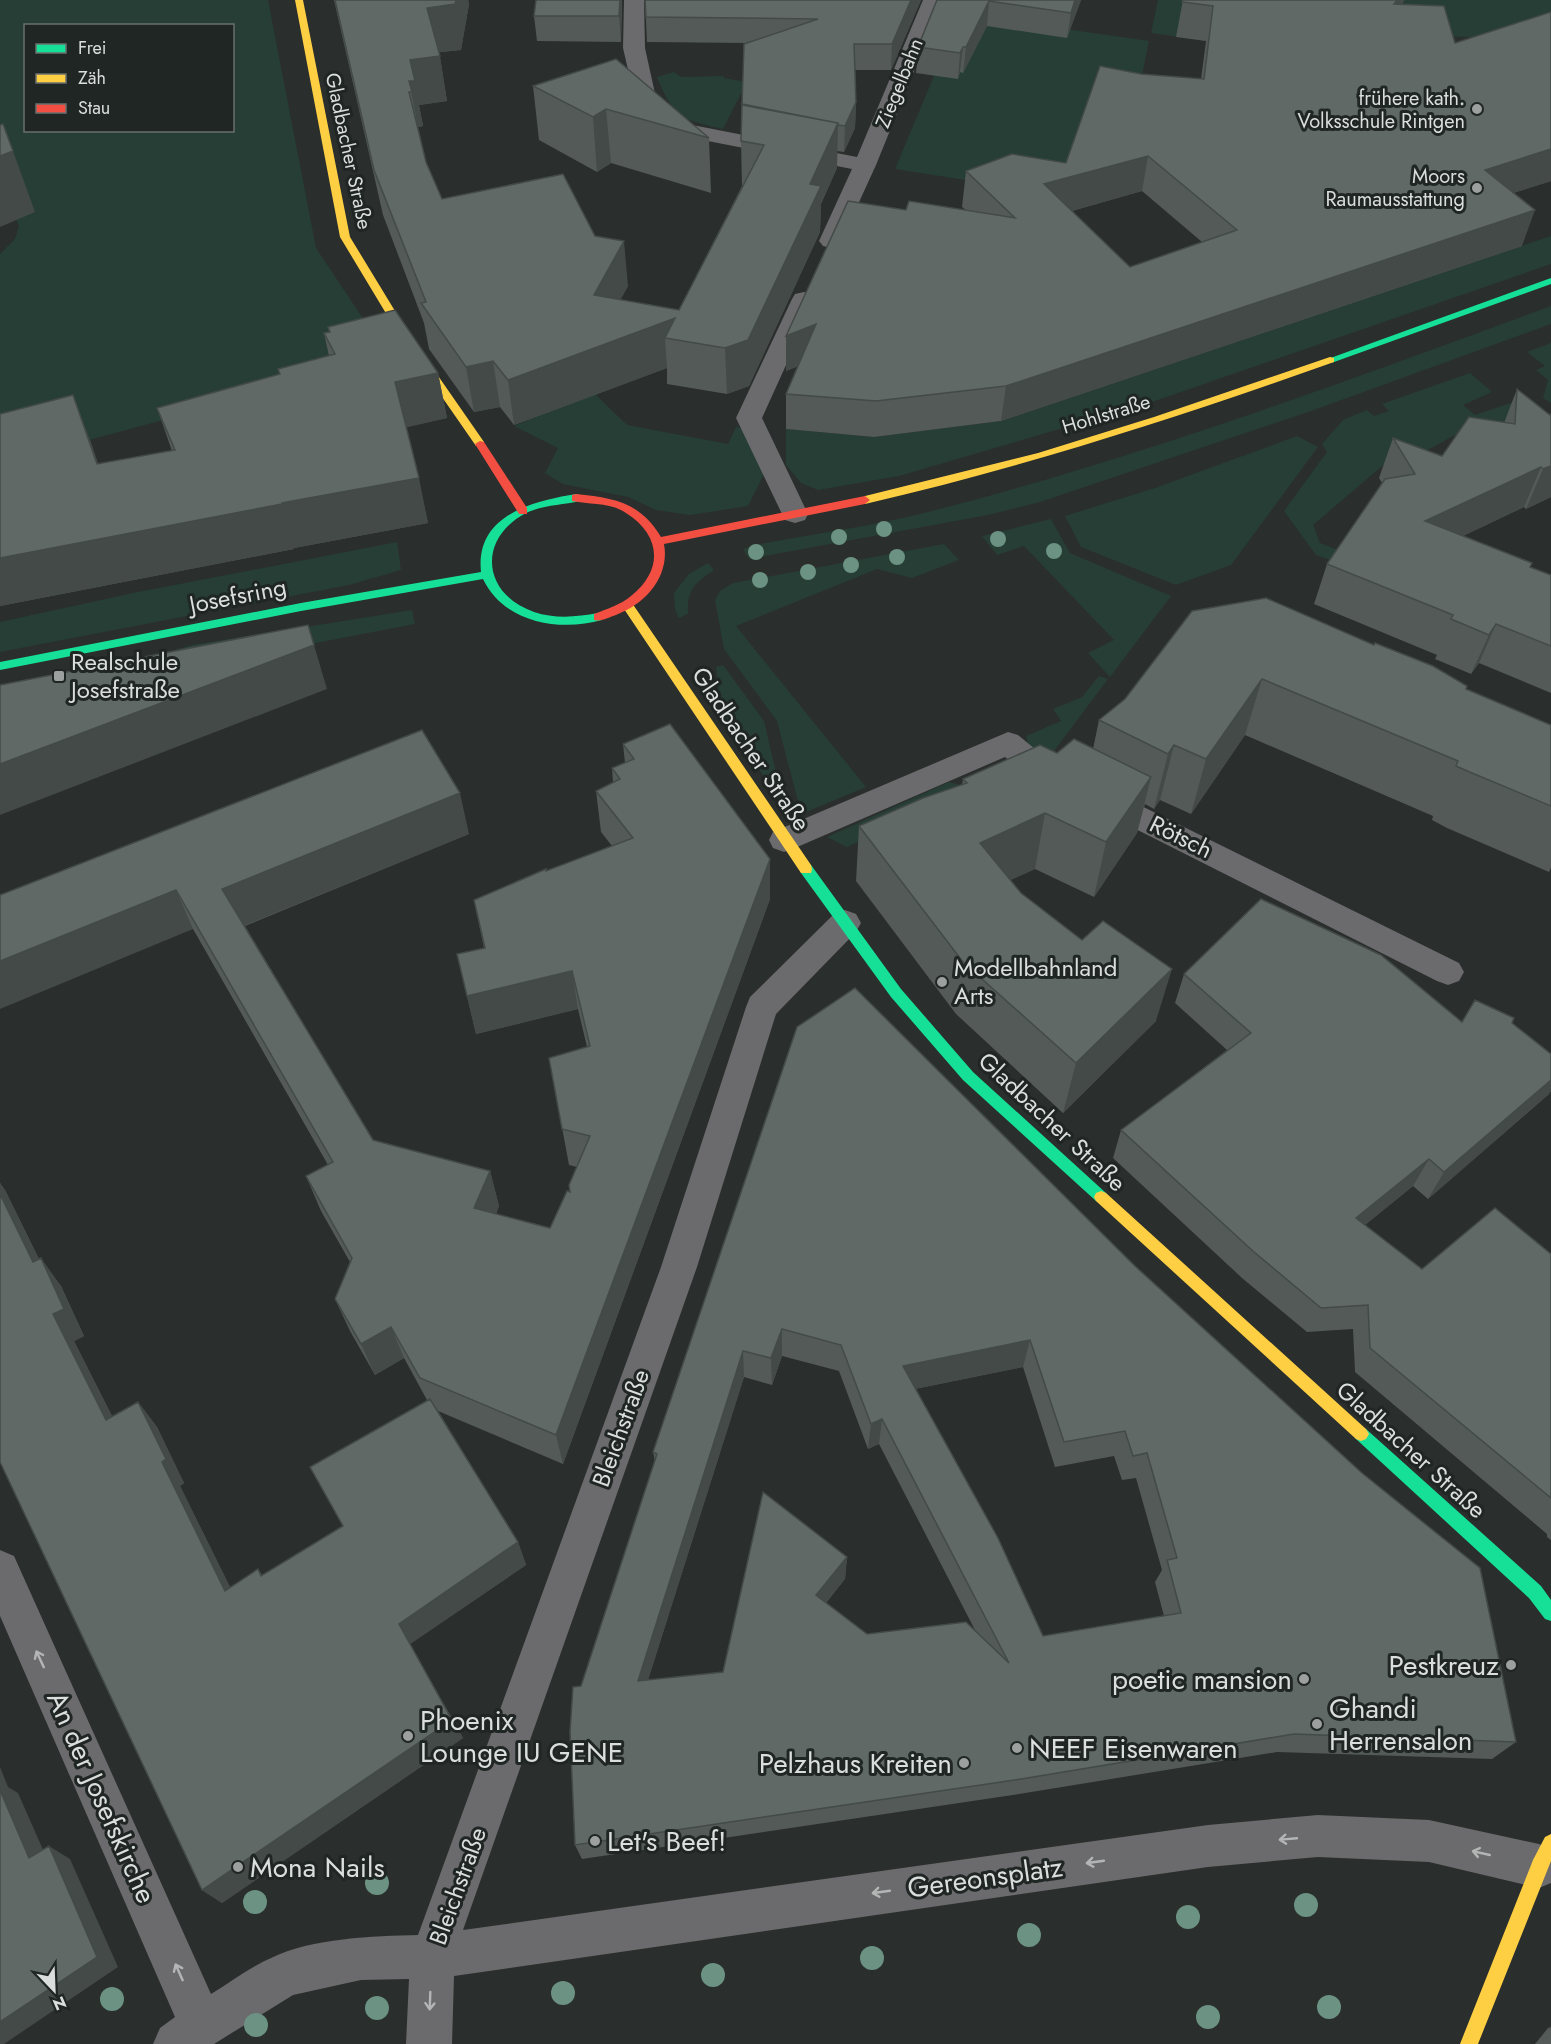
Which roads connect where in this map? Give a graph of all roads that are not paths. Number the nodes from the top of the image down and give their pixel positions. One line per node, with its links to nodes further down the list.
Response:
1 (299, 0): 6 (main road, Gladbacher Straße)
2 (634, 0): 4 (street)
3 (933, 0): 4 (street, Ziegelbahn)
4 (865, 165): 7 (street, Ziegelbahn)
5 (1551, 281): 7 (main road, Hohlstraße)
6 (523, 511): 8 (main road); 9 (main road)
7 (795, 514): 8 (main road, Hohlstraße)
8 (660, 541): 10 (main road)
9 (485, 575): 10 (main road); 11 (main road, Josefsring)
10 (628, 606): 12 (main road, Gladbacher Straße)
11 (0, 666)
12 (784, 840): 13 (main road, Gladbacher Straße); 14 (street, Rötsch)
13 (845, 923): 16 (main road, Gladbacher Straße); 18 (street, Bleichstraße)
14 (1448, 972)
15 (0, 1570): 19 (street, An der Josefskirche, one-way to 15)
16 (1551, 1613)
17 (1545, 1855): 18 (street, Gereonsplatz, one-way to 18); 21 (main road)
18 (432, 1957): 19 (street, Gereonsplatz); 20 (street, Bleichstraße, one-way to 20)
19 (189, 2035)
20 (429, 2044)
21 (1469, 2044)

